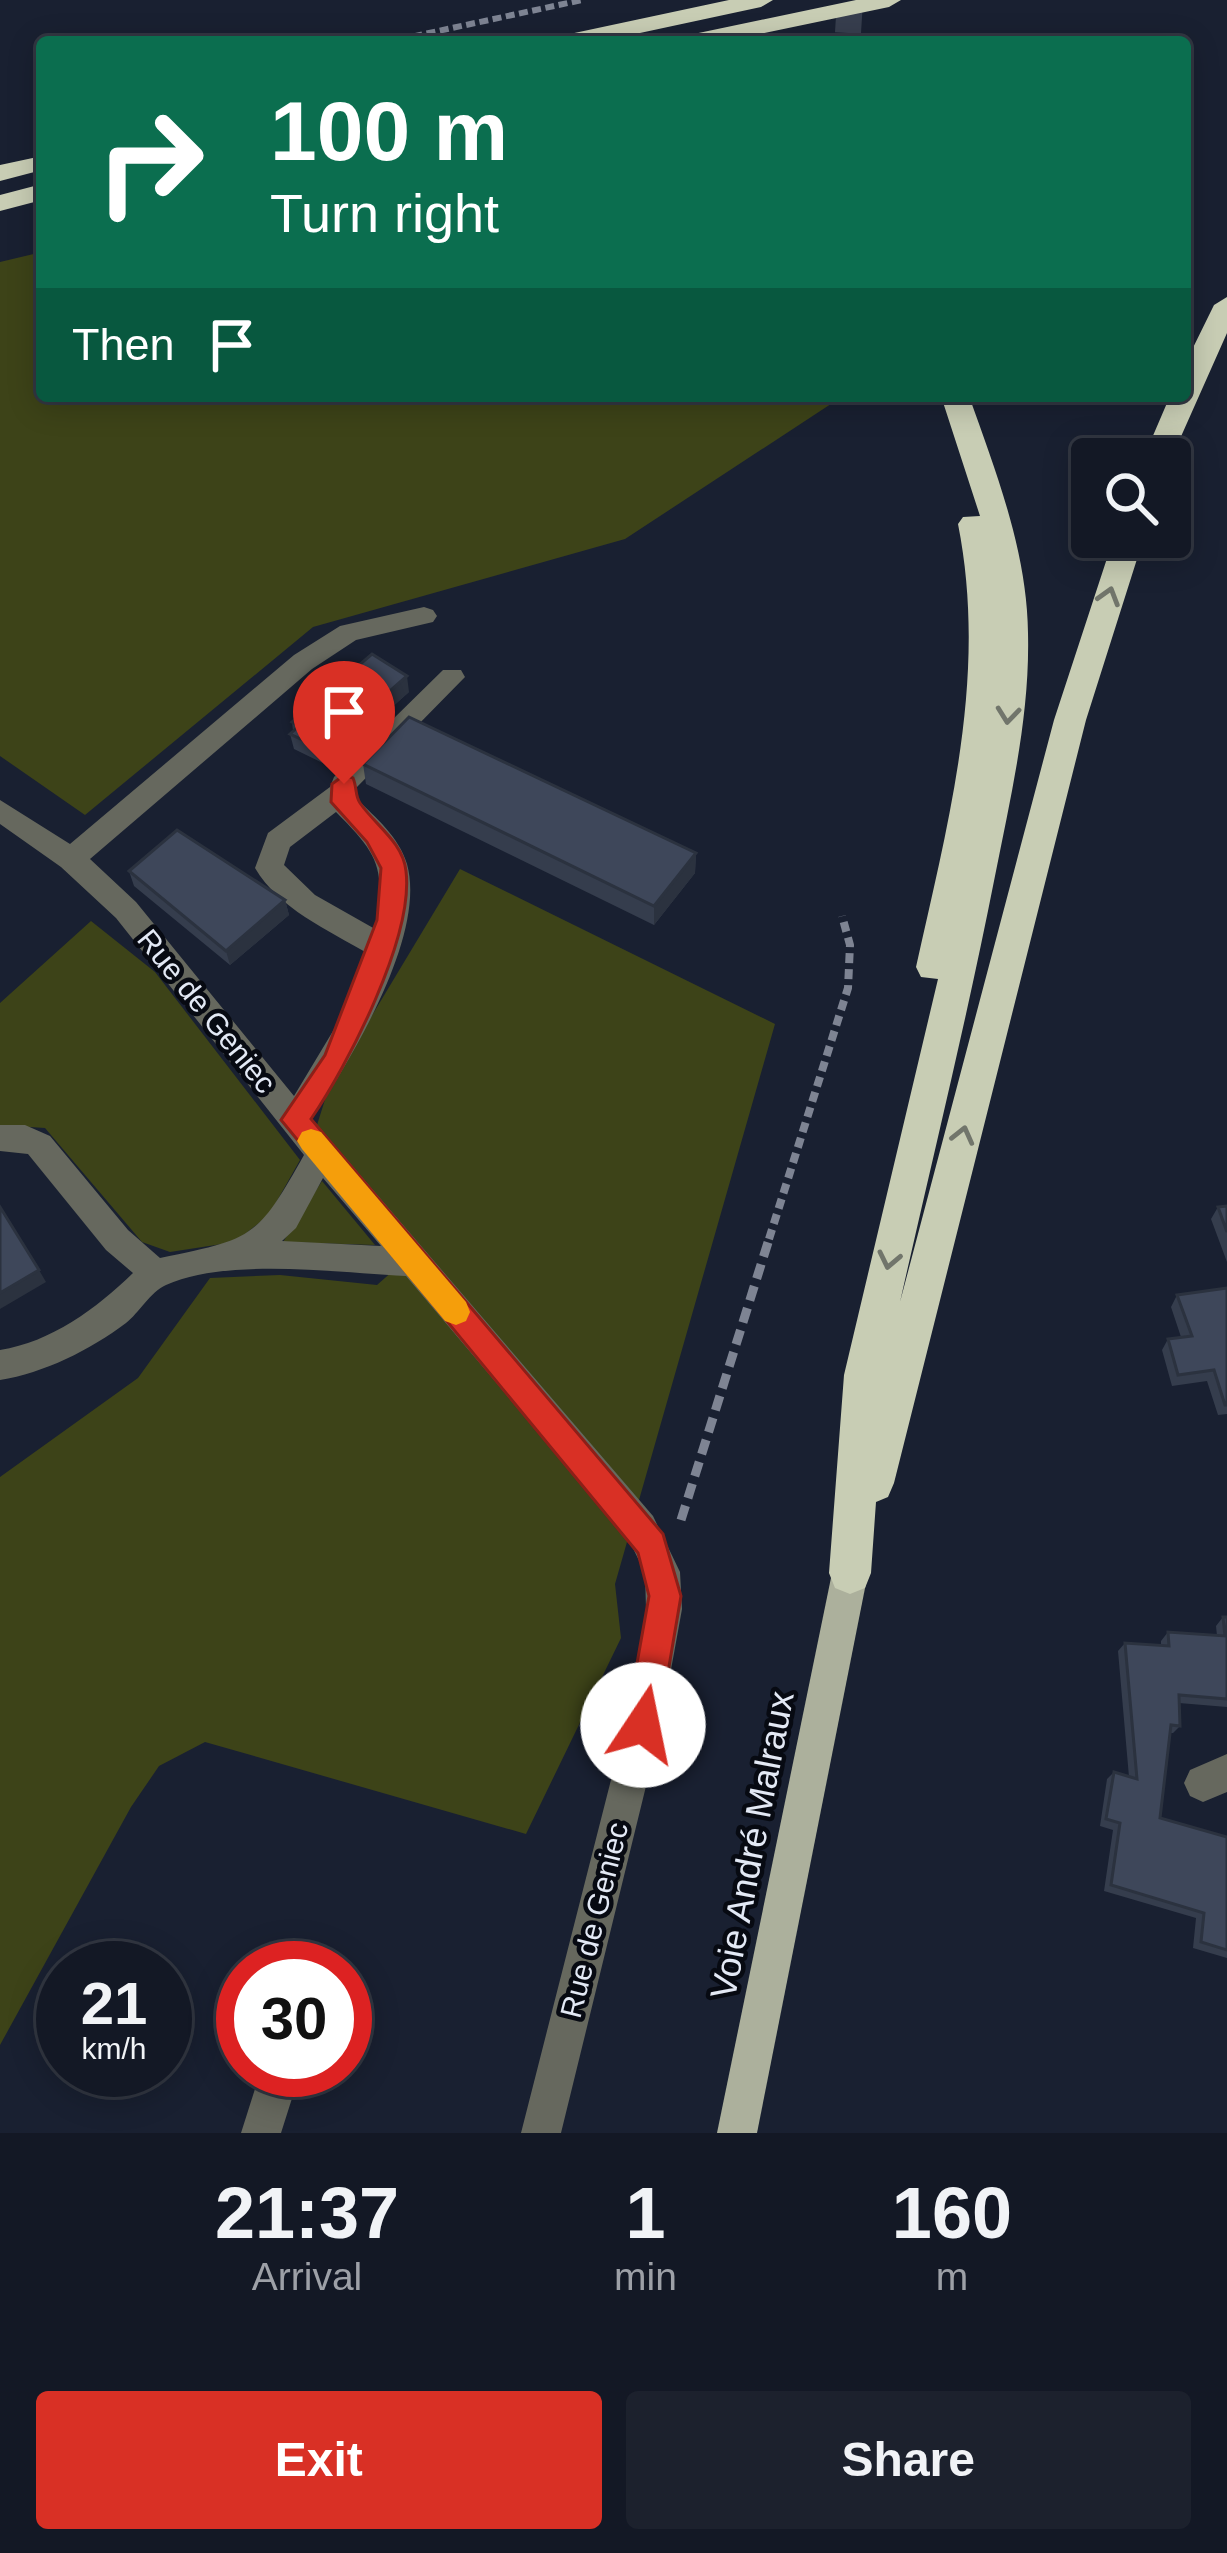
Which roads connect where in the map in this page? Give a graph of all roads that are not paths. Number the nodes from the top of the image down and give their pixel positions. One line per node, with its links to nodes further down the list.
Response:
1 (761, 0): 3 (highway)
2 (889, 0): 4 (highway)
3 (593, 36)
4 (718, 36)
5 (36, 164): 6 (highway)
6 (0, 173)
7 (36, 194): 8 (highway)
8 (0, 203)
9 (36, 217): 10 (highway)
10 (0, 225)
11 (1227, 305): 12 (highway)
12 (1191, 380)
13 (931, 402): 27 (highway)
14 (957, 402): 27 (highway, one-way to 27)
15 (1181, 402): 16 (highway)
16 (1166, 438)
17 (1122, 558): 32 (highway, one-way to 17)
18 (424, 616): 22 (street)
19 (452, 677): 20 (street)
20 (342, 793): 23 (street); 23 (street)
21 (0, 810): 22 (street, Rue de Geniec)
22 (71, 859): 24 (street, Rue de Geniec)
23 (382, 947): 24 (street)
24 (295, 1120): 26 (street, Rue de Geniec)
25 (0, 1138): 30 (street)
26 (321, 1153): 28 (street); 29 (street, Rue de Geniec)
27 (905, 1184): 32 (highway, one-way to 32)
28 (247, 1253): 29 (street); 30 (street)
29 (413, 1262): 35 (street, Rue de Geniec)
30 (155, 1273): 31 (street)
31 (0, 1365)
32 (850, 1573): 36 (main road, Voie André Malraux)
33 (272, 2097): 34 (street)
34 (261, 2133)
35 (542, 2133)
36 (737, 2133)

